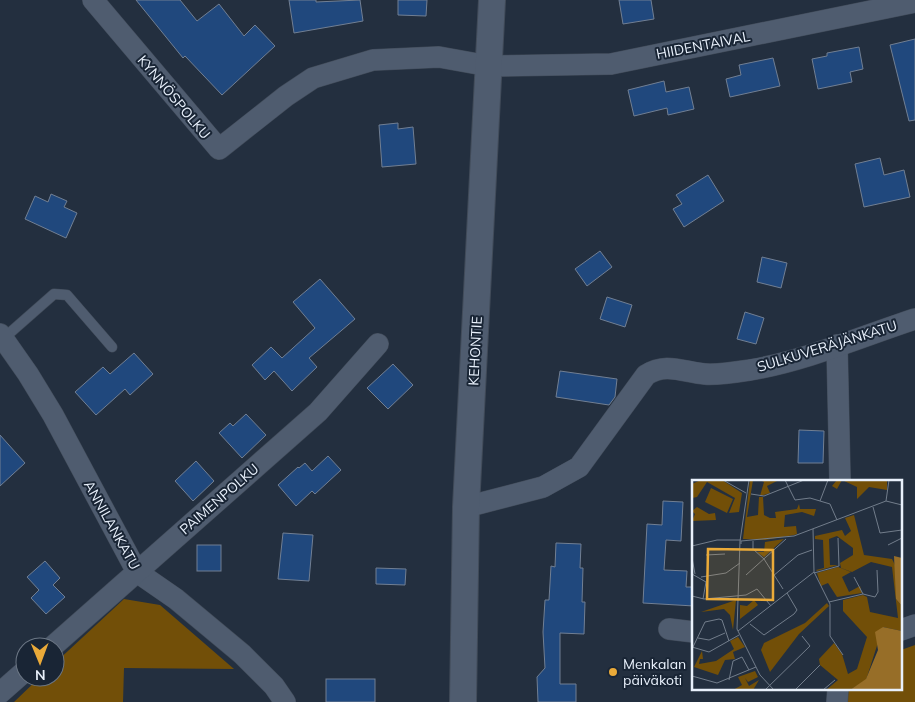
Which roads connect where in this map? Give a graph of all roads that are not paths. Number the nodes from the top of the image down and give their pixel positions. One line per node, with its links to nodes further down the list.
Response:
1 (93, 0): 4 (street, KYNNÖSPOLKU)
2 (492, 0): 4 (street, KEHONTIE)
3 (915, 2): 4 (street, HIIDENTAIVAL)
4 (490, 66): 11 (street, KEHONTIE)
5 (915, 319): 8 (street, SULKUVERÄJÄNKATU)
6 (1, 338): 9 (lane); 12 (street, ANNILANKATU)
7 (378, 344): 12 (street, PAIMENPOLKU)
8 (837, 345): 10 (street); 11 (street, SULKUVERÄJÄNKATU)
9 (112, 346)
10 (840, 480)
11 (466, 507): 21 (street, KEHONTIE)
12 (136, 572): 17 (street, PAIMENPOLKU); 20 (street, ANNILANKATU)
13 (915, 625): 15 (street)
14 (669, 629): 16 (street)
15 (902, 630)
16 (692, 632)
17 (63, 637)
18 (15, 680): 19 (street)
19 (0, 693)
20 (285, 702)
21 (463, 702)

